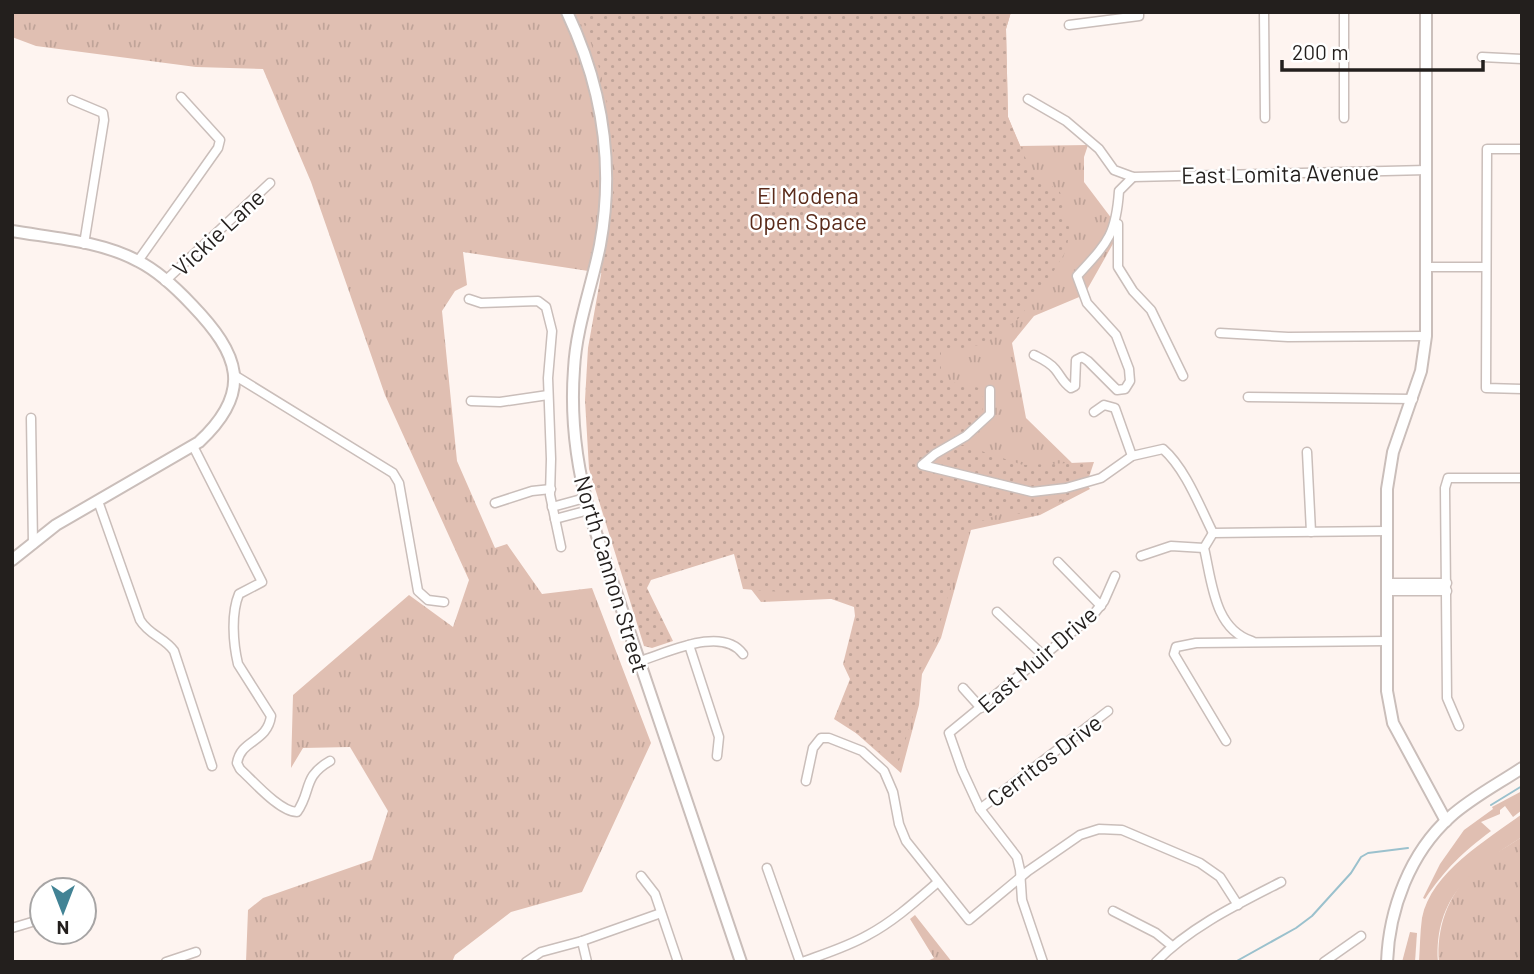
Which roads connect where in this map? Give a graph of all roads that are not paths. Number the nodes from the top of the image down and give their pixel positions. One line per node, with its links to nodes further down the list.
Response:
1 (567, 12): 46 (street, North Cannon Street)
2 (1139, 12): 6 (street)
3 (1264, 12): 12 (street)
4 (1345, 12): 13 (street)
5 (1426, 12): 15 (street)
6 (1069, 25)
7 (1482, 57): 8 (street)
8 (1522, 60)
9 (181, 97): 21 (street)
10 (1028, 99): 16 (street)
11 (72, 100): 20 (street)
12 (1265, 118)
13 (1344, 118)
14 (1522, 149): 23 (street)
15 (1427, 170): 16 (street, East Lomita Avenue); 22 (street)
16 (1133, 177): 18 (street)
17 (270, 183): 24 (street, Vickie Lane)
18 (1117, 217): 28 (street); 30 (street)
19 (12, 230): 20 (street)
20 (84, 244): 21 (street)
21 (138, 261): 24 (street)
22 (1426, 267): 23 (street); 27 (street)
23 (1485, 267): 31 (street)
24 (165, 281): 29 (street)
25 (469, 299): 33 (street)
26 (1220, 333): 27 (street)
27 (1426, 336): 35 (street)
28 (1034, 355)
29 (234, 375): 39 (street); 61 (street)
30 (1183, 376)
31 (1522, 388)
32 (990, 390): 41 (street)
33 (548, 395): 36 (street); 43 (street)
34 (1248, 397): 35 (street)
35 (1413, 399): 49 (street)
36 (471, 401)
37 (1094, 412): 41 (street)
38 (30, 418): 52 (street)
39 (192, 446): 44 (street); 76 (street)
40 (1307, 452): 50 (street)
41 (1132, 456): 51 (street)
42 (1522, 478): 60 (street)
43 (551, 489): 45 (street); 47 (street)
44 (98, 501): 52 (street); 77 (street)
45 (495, 503)
46 (587, 504): 47 (street); 48 (street); 69 (street, North Cannon Street)
47 (552, 507): 48 (street)
48 (555, 519): 53 (street)
49 (1387, 531): 50 (street); 59 (street)
50 (1311, 532): 51 (street)
51 (1213, 533): 54 (street)
52 (33, 544): 56 (street)
53 (561, 547)
54 (1204, 548): 55 (street); 65 (street)
55 (1141, 556)
56 (12, 560)
57 (1058, 562): 62 (street)
58 (1115, 576): 62 (street, East Muir Drive)
59 (1387, 587): 60 (street); 64 (street)
60 (1447, 587): 73 (street)
61 (444, 603)
62 (1101, 606): 68 (street, East Muir Drive)
63 (997, 612): 68 (street)
64 (1387, 641): 65 (street); 81 (street)
65 (1255, 642): 74 (street)
66 (689, 645): 67 (street); 69 (street); 75 (street)
67 (743, 654)
68 (1044, 656): 71 (street, East Muir Drive)
69 (639, 661): 98 (street, North Cannon Street)
70 (963, 688): 71 (street)
71 (981, 708): 80 (street, East Muir Drive)
72 (1108, 711): 80 (street, Cerritos Drive)
73 (1460, 726)
74 (1226, 741)
75 (717, 756)
76 (330, 761)
77 (212, 766)
78 (1522, 768): 81 (street)
79 (806, 780): 85 (street)
80 (980, 808): 84 (street)
81 (1446, 821): 103 (street)
82 (767, 867): 99 (street)
83 (641, 876): 89 (street)
84 (1020, 877): 85 (street); 87 (street); 100 (street)
85 (938, 882): 99 (street)
86 (1281, 882): 87 (street)
87 (1238, 905): 92 (street)
88 (1113, 911): 92 (street)
89 (662, 913): 91 (street); 97 (street)
90 (1361, 936): 102 (street)
91 (582, 941): 95 (street); 96 (street)
92 (1172, 946): 101 (street)
93 (196, 952): 94 (street)
94 (166, 962)
95 (526, 962)
96 (587, 962)
97 (678, 962)
98 (741, 962)
99 (801, 962)
100 (1043, 962)
101 (1156, 962)
102 (1324, 962)
103 (1387, 962)

